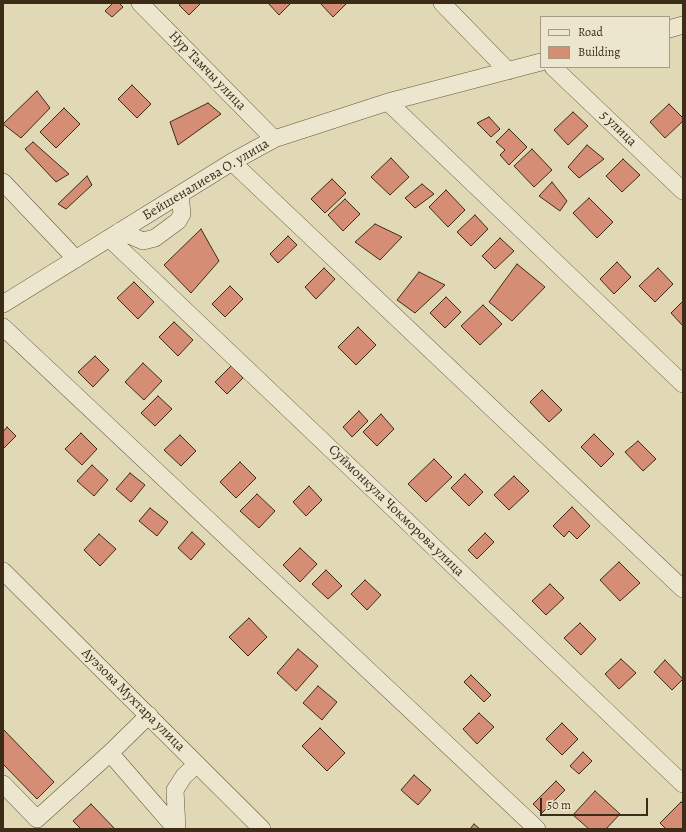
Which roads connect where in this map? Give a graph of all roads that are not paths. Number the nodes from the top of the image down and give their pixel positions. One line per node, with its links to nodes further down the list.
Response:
1 (140, 3): 9 (street, Нур Тамчы улица)
2 (442, 3): 7 (street)
3 (683, 25): 4 (street)
4 (670, 29)
5 (540, 62): 7 (street, Бейшеналиева О. улица)
6 (554, 68): 12 (street, 5 улица)
7 (508, 71): 8 (street, Бейшеналиева О. улица)
8 (388, 102): 9 (street, Бейшеналиева О. улица); 18 (street)
9 (274, 139): 10 (street, Бейшеналиева О. улица)
10 (232, 162): 13 (street, Бейшеналиева О. улица); 20 (street)
11 (3, 182): 15 (street)
12 (683, 190)
13 (180, 194): 14 (street, Бейшеналиева О. улица); 14 (street)
14 (115, 235): 15 (street, Бейшеналиева О. улица); 25 (street, Суймонкула Чокморова улица)
15 (76, 259): 16 (street, Бейшеналиева О. улица)
16 (3, 304)
17 (3, 327): 28 (street)
18 (683, 384)
19 (3, 571): 21 (street, Ауэзова Мухтара улица)
20 (683, 589)
21 (149, 715): 22 (street); 23 (street, Ауэзова Мухтара улица)
22 (110, 753): 24 (street); 26 (street)
23 (197, 764): 26 (street); 27 (street, Ауэзова Мухтара улица)
24 (3, 784)
25 (683, 784)
26 (176, 829)
27 (262, 829)
28 (537, 829)

